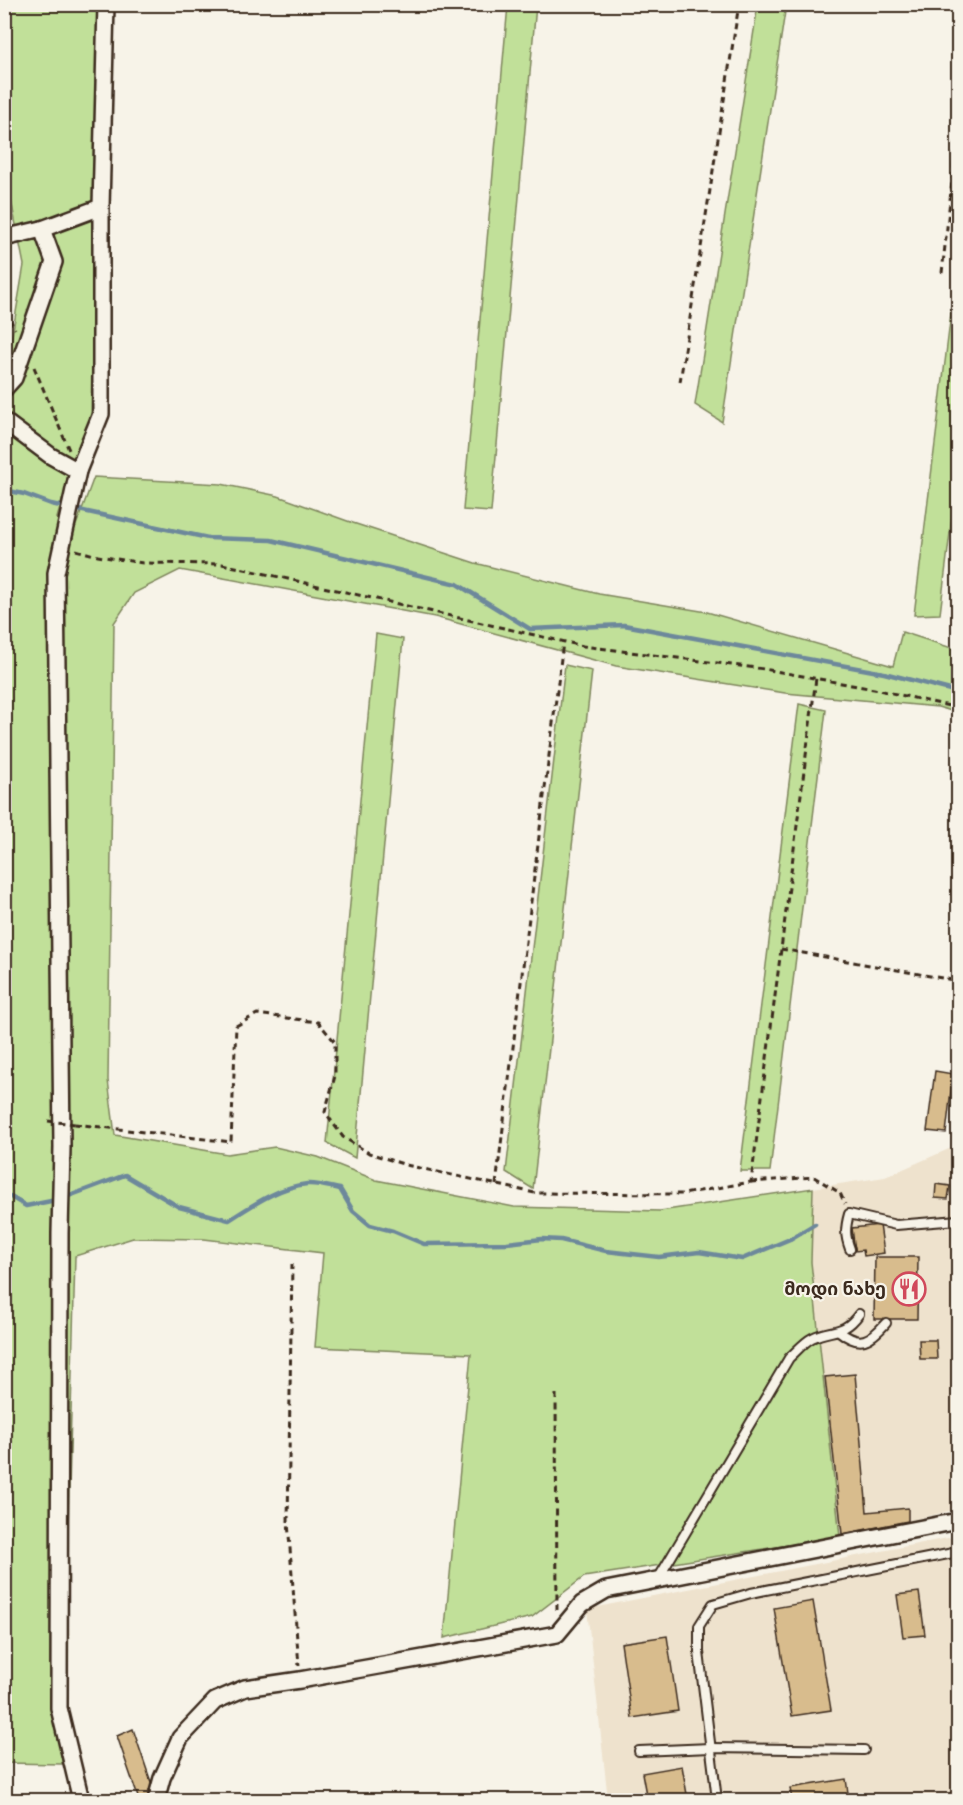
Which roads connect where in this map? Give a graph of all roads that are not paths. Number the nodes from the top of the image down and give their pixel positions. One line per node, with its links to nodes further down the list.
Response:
1 (106, 4): 2 (street)
2 (101, 207): 3 (street); 7 (street)
3 (42, 229): 4 (street); 5 (street)
4 (4, 238)
5 (4, 389)
6 (4, 421): 7 (street)
7 (78, 471): 19 (street)
8 (958, 1220): 9 (lane)
9 (850, 1249)
10 (860, 1314): 12 (lane)
11 (885, 1323): 12 (lane)
12 (839, 1331): 15 (lane)
13 (958, 1521): 15 (street)
14 (958, 1552): 16 (lane)
15 (657, 1580): 20 (street)
16 (711, 1748): 17 (lane); 18 (lane); 21 (lane)
17 (864, 1749)
18 (639, 1751)
19 (81, 1800)
20 (156, 1800)
21 (717, 1800)

